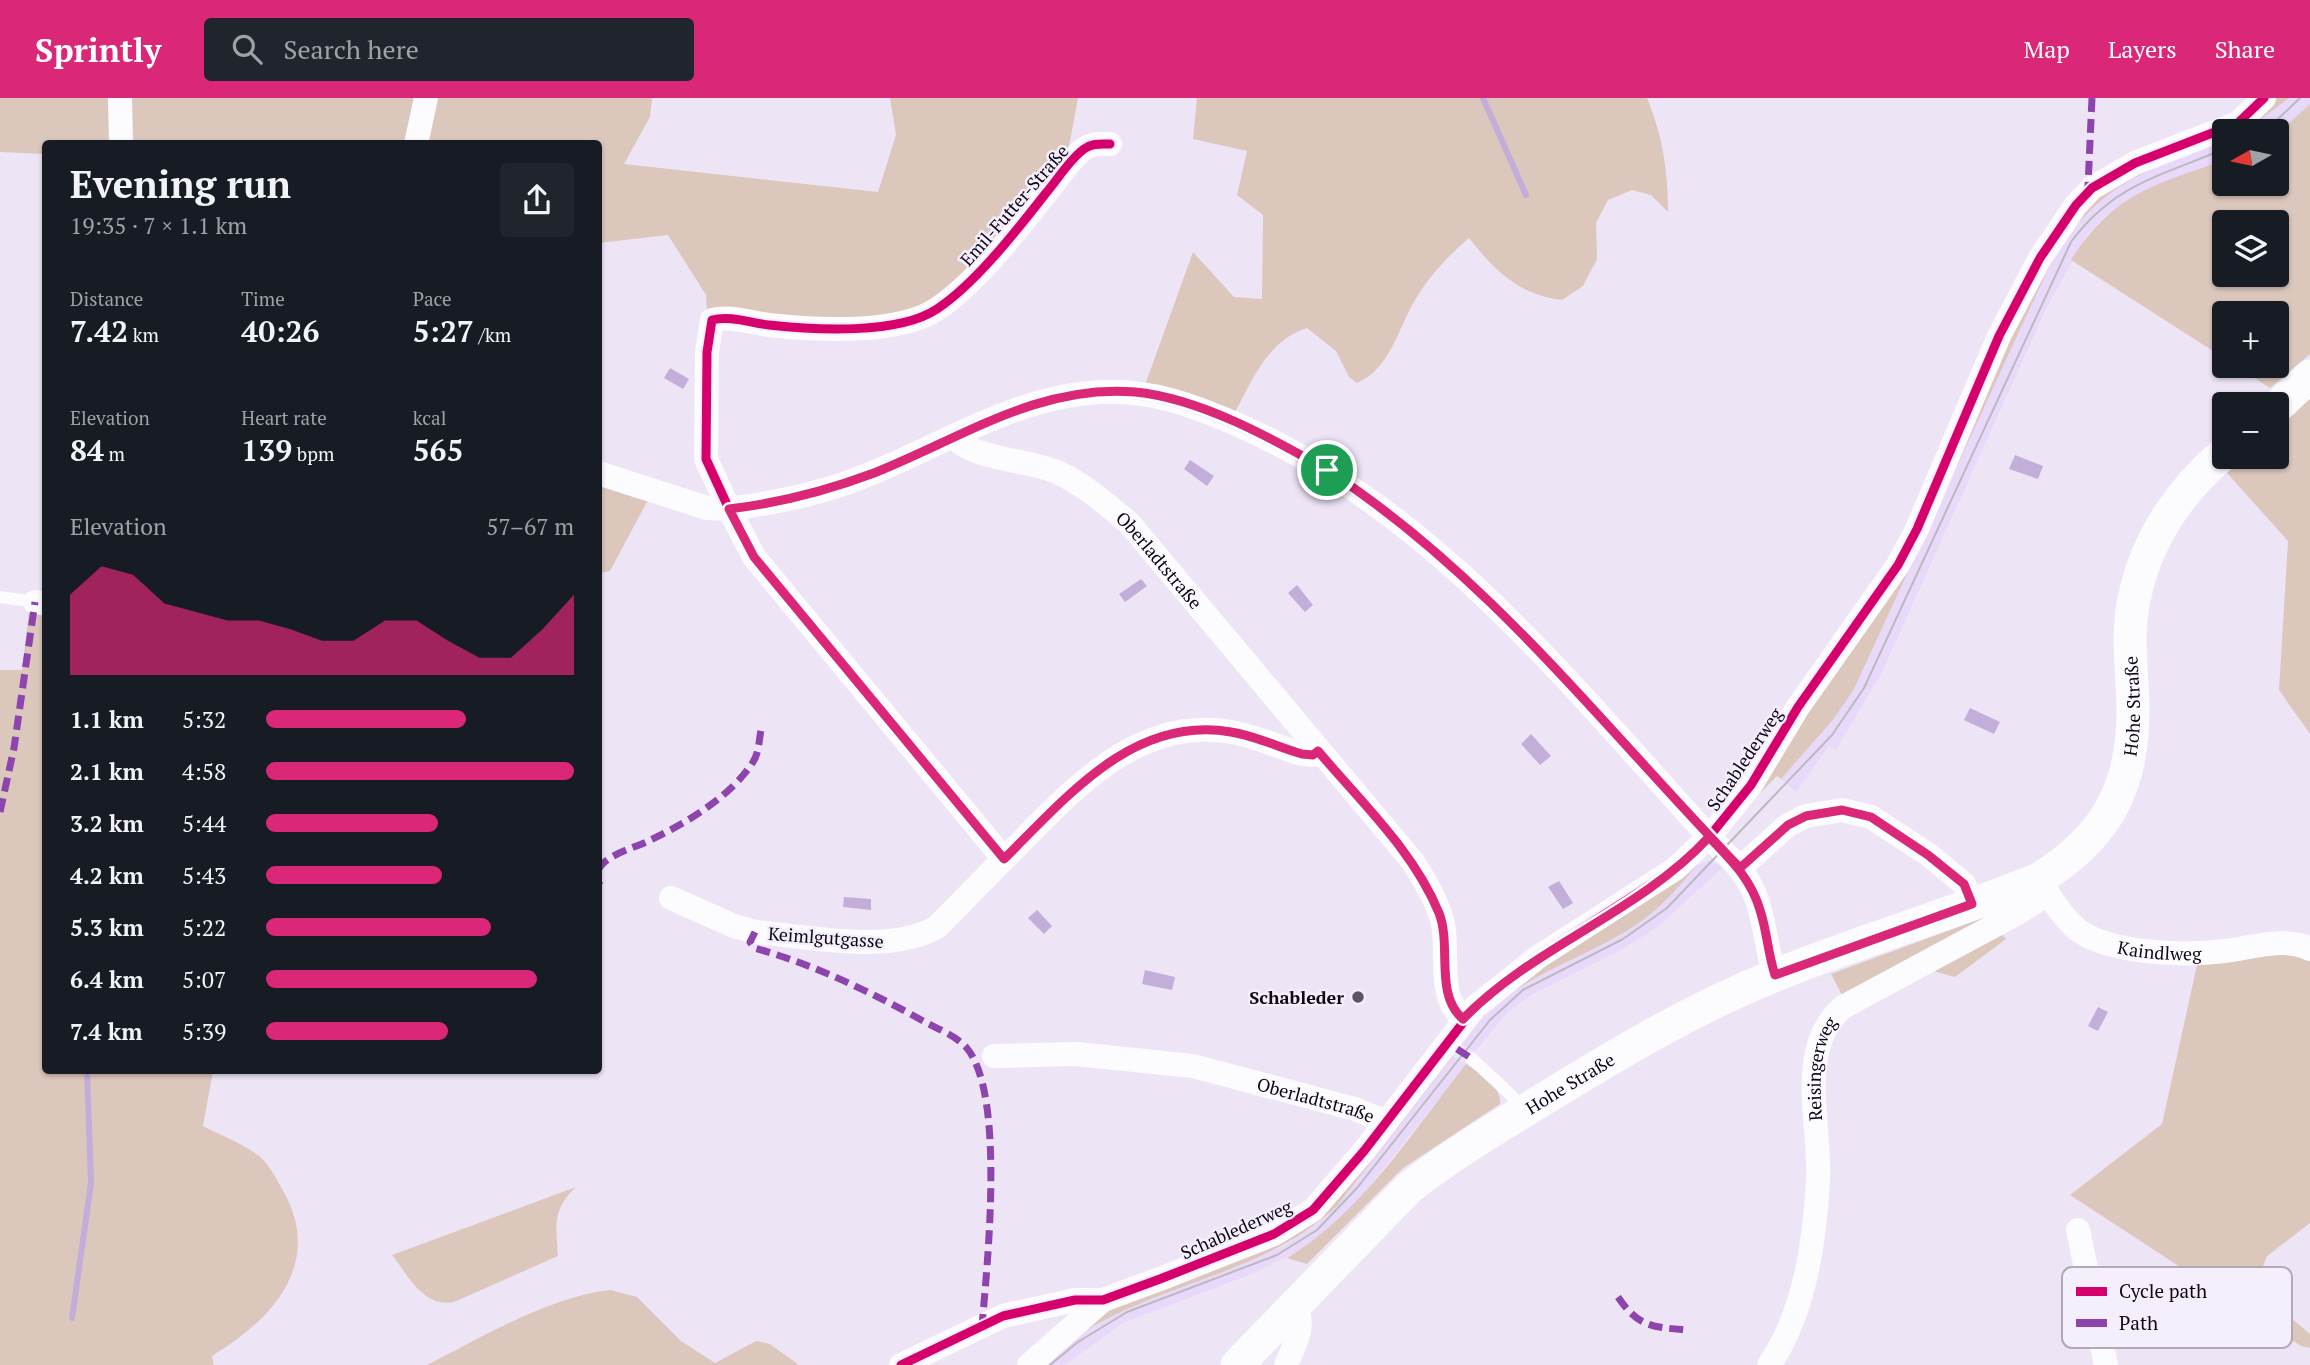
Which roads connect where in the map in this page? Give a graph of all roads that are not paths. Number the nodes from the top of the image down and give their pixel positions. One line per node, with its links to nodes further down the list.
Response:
1 (120, 98): 4 (street)
2 (426, 98): 5 (street)
3 (2264, 98): 16 (street, Schablederweg)
4 (121, 140)
5 (417, 140)
6 (1110, 144): 12 (street, Emil-Futter-Straße)
7 (2310, 376): 8 (main road)
8 (2289, 396)
9 (954, 436): 12 (street); 15 (street, Oberladtstraße); 16 (street)
10 (2212, 466): 19 (main road, Hohe Straße)
11 (602, 474): 12 (street)
12 (729, 509): 17 (street)
13 (0, 597): 14 (lane)
14 (40, 603)
15 (1318, 751): 17 (street); 24 (street, Oberladtstraße)
16 (1709, 837): 18 (street); 24 (street, Schablederweg)
17 (1004, 859): 20 (street, Keimlgutgasse)
18 (1740, 868): 21 (street); 23 (street)
19 (2042, 884): 21 (main road, Hohe Straße); 22 (street, Kaindlweg); 33 (street, Reisingerweg)
20 (671, 898)
21 (1972, 904): 23 (main road, Hohe Straße)
22 (2310, 949)
23 (1775, 975): 27 (main road, Hohe Straße)
24 (1463, 1019): 28 (street, Schablederweg)
25 (994, 1056): 28 (street, Oberladtstraße)
26 (1471, 1058): 27 (lane)
27 (1522, 1112): 32 (main road, Hohe Straße)
28 (1386, 1122): 31 (street, Schablederweg)
29 (2077, 1230): 30 (street)
30 (2085, 1267)
31 (1103, 1300): 34 (street, Schablederweg); 35 (street)
32 (1294, 1307): 36 (main road, Hohe Straße); 37 (street)
33 (1778, 1361)
34 (901, 1365)
35 (1029, 1365)
36 (1237, 1365)
37 (1286, 1365)

